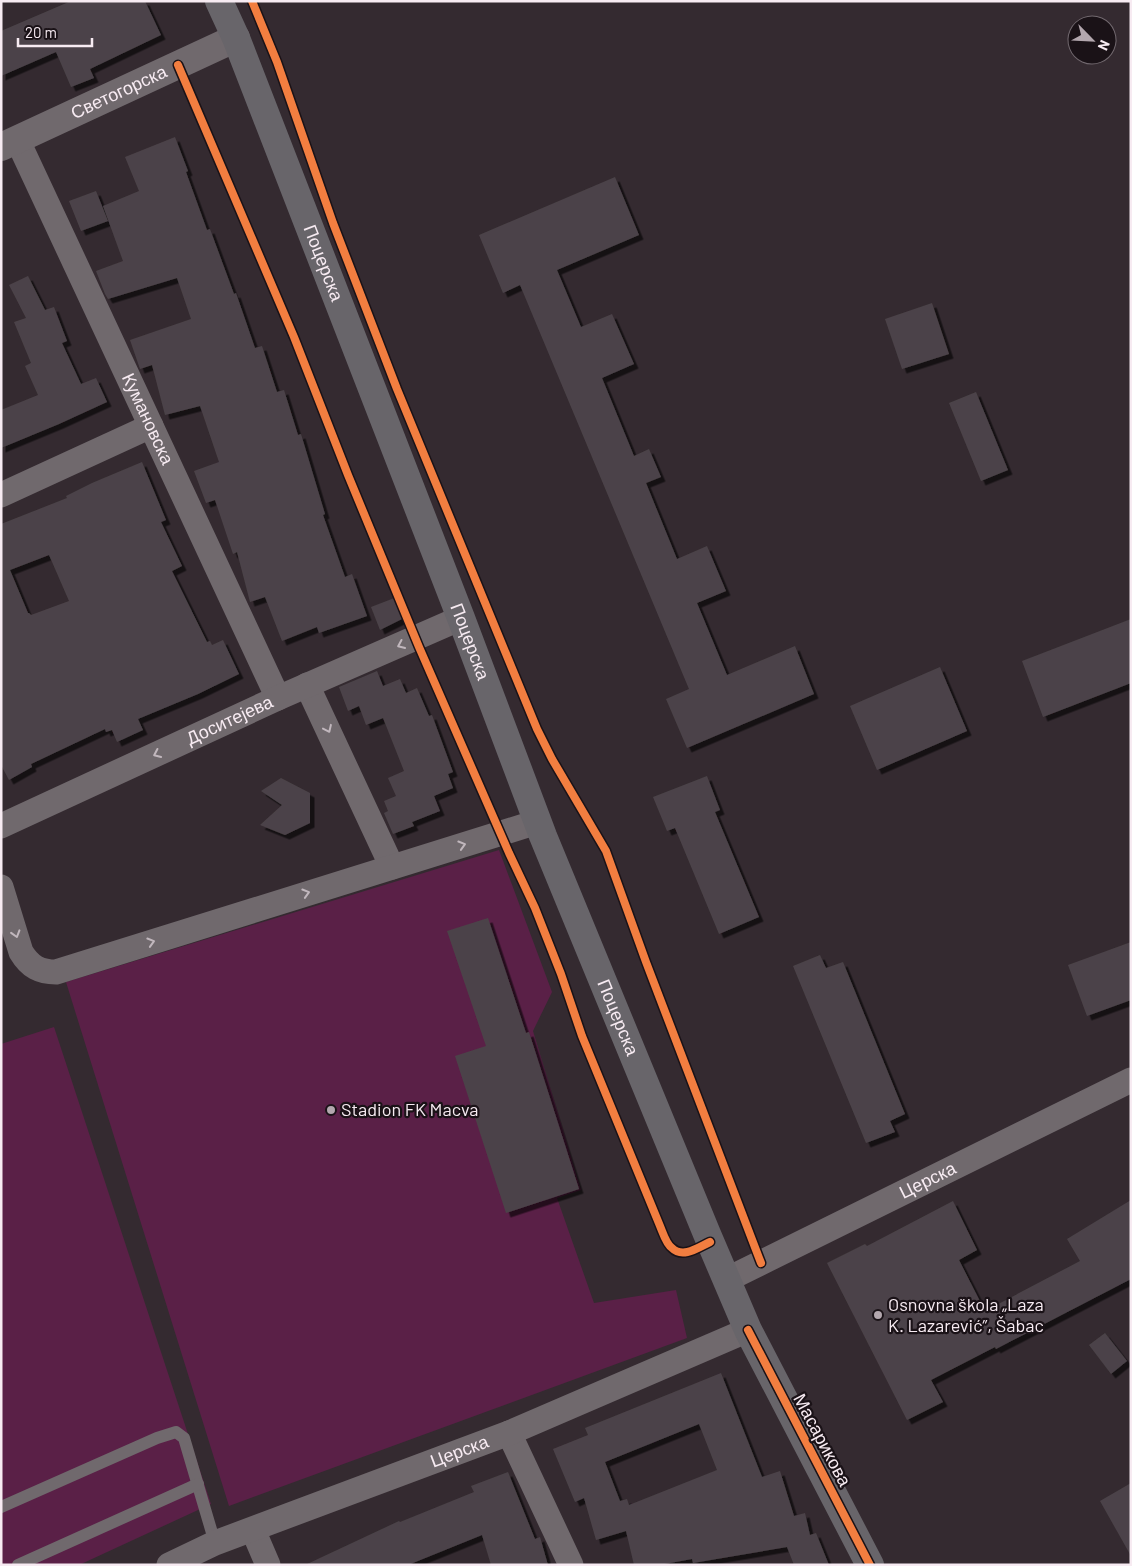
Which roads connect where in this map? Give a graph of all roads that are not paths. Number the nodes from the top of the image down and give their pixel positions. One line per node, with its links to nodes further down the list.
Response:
1 (219, 1): 2 (main road, Поцерска)
2 (236, 38): 3 (street, Светогорска); 6 (main road, Поцерска)
3 (9, 143): 4 (street, Кумановска)
4 (151, 426): 5 (street); 8 (street, Кумановска)
5 (1, 495)
6 (461, 618): 7 (street, Доситејева, one-way to 7); 9 (main road, Поцерска)
7 (308, 685): 8 (street, Доситејева); 11 (street, one-way to 11)
8 (278, 698): 10 (street, Доситејева, one-way to 10)
9 (537, 822): 11 (street, one-way to 9); 14 (main road, Поцерска)
10 (1, 826)
11 (392, 867): 12 (street, one-way to 11)
12 (1, 887)
13 (1131, 1080): 14 (street, Церска)
14 (726, 1280): 15 (main road, Масарикова)
15 (748, 1330): 16 (street, Церска); 25 (main road, Масарикова)
16 (509, 1433): 19 (street, Церска); 24 (street)
17 (198, 1484): 18 (lane); 20 (lane); 21 (lane)
18 (1, 1507)
19 (253, 1530): 20 (street, Церска); 23 (street)
20 (215, 1542): 22 (street, Церска)
21 (18, 1565)
22 (169, 1565)
23 (268, 1565)
24 (571, 1565)
25 (870, 1565)

